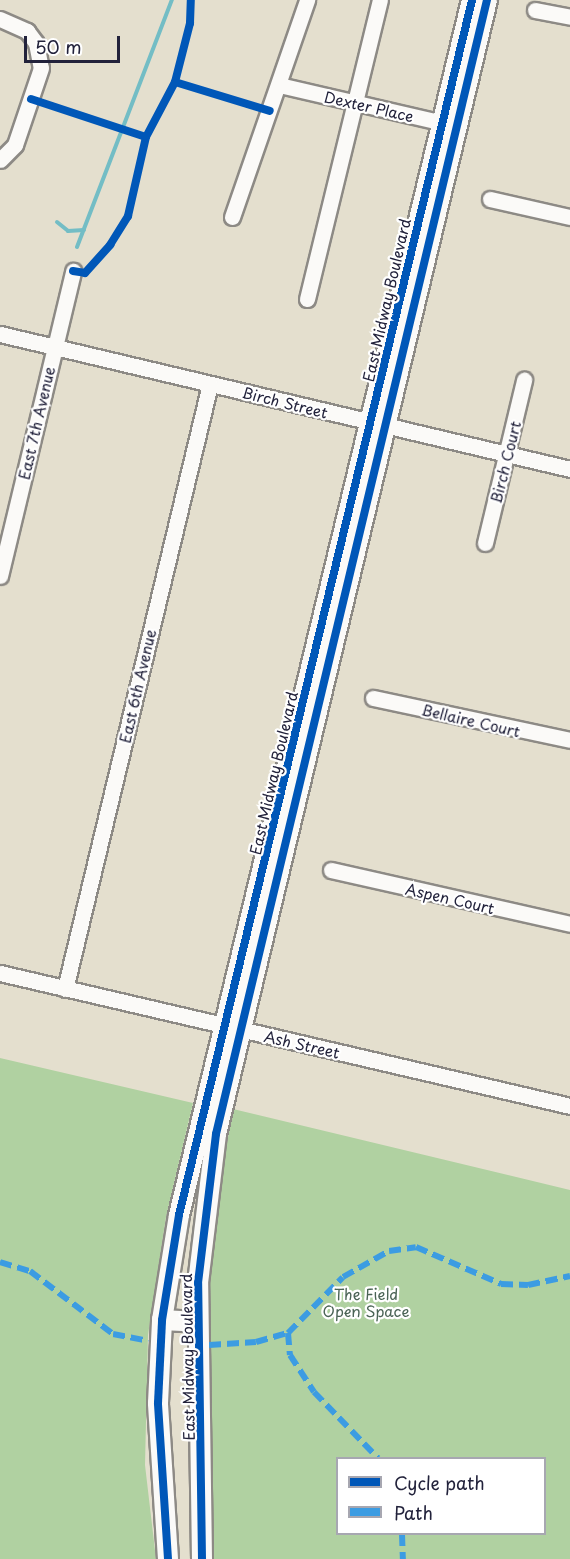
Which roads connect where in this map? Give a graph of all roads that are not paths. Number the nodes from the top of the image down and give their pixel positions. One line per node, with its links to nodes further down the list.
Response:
1 (307, 0): 8 (street)
2 (380, 0): 9 (street)
3 (472, 0): 10 (main road, East Midway Boulevard)
4 (488, 0): 10 (main road, East Midway Boulevard)
5 (535, 10): 6 (street)
6 (570, 17)
7 (0, 19): 11 (street)
8 (279, 85): 9 (street, Dexter Place); 13 (street)
9 (355, 102): 10 (street, Dexter Place); 16 (street)
10 (450, 125): 21 (main road, East Midway Boulevard)
11 (0, 160)
12 (490, 199): 14 (street)
13 (232, 217)
14 (570, 217)
15 (73, 271): 18 (street, East 7th Avenue)
16 (307, 299)
17 (0, 334): 18 (street, Birch Street)
18 (54, 348): 20 (street, Birch Street); 25 (street, East 7th Avenue)
19 (524, 380): 22 (street, Birch Court)
20 (210, 384): 21 (street, Birch Street); 31 (street, East 6th Avenue)
21 (378, 424): 22 (street, Birch Street); 32 (main road, East Midway Boulevard)
22 (508, 454): 23 (street, Birch Street); 24 (street, Birch Court)
23 (570, 469)
24 (485, 543)
25 (0, 576)
26 (373, 698): 27 (street, Bellaire Court)
27 (570, 740)
28 (331, 870): 29 (street, Aspen Court)
29 (570, 924)
30 (0, 973): 31 (street, Ash Street)
31 (65, 989): 32 (street, Ash Street)
32 (233, 1028): 33 (street, Ash Street); 34 (main road, East Midway Boulevard); 35 (main road, East Midway Boulevard)
33 (570, 1106)
34 (162, 1320): 35 (main road); 36 (main road, East Midway Boulevard)
35 (198, 1322): 37 (main road, East Midway Boulevard)
36 (168, 1559)
37 (202, 1559)

